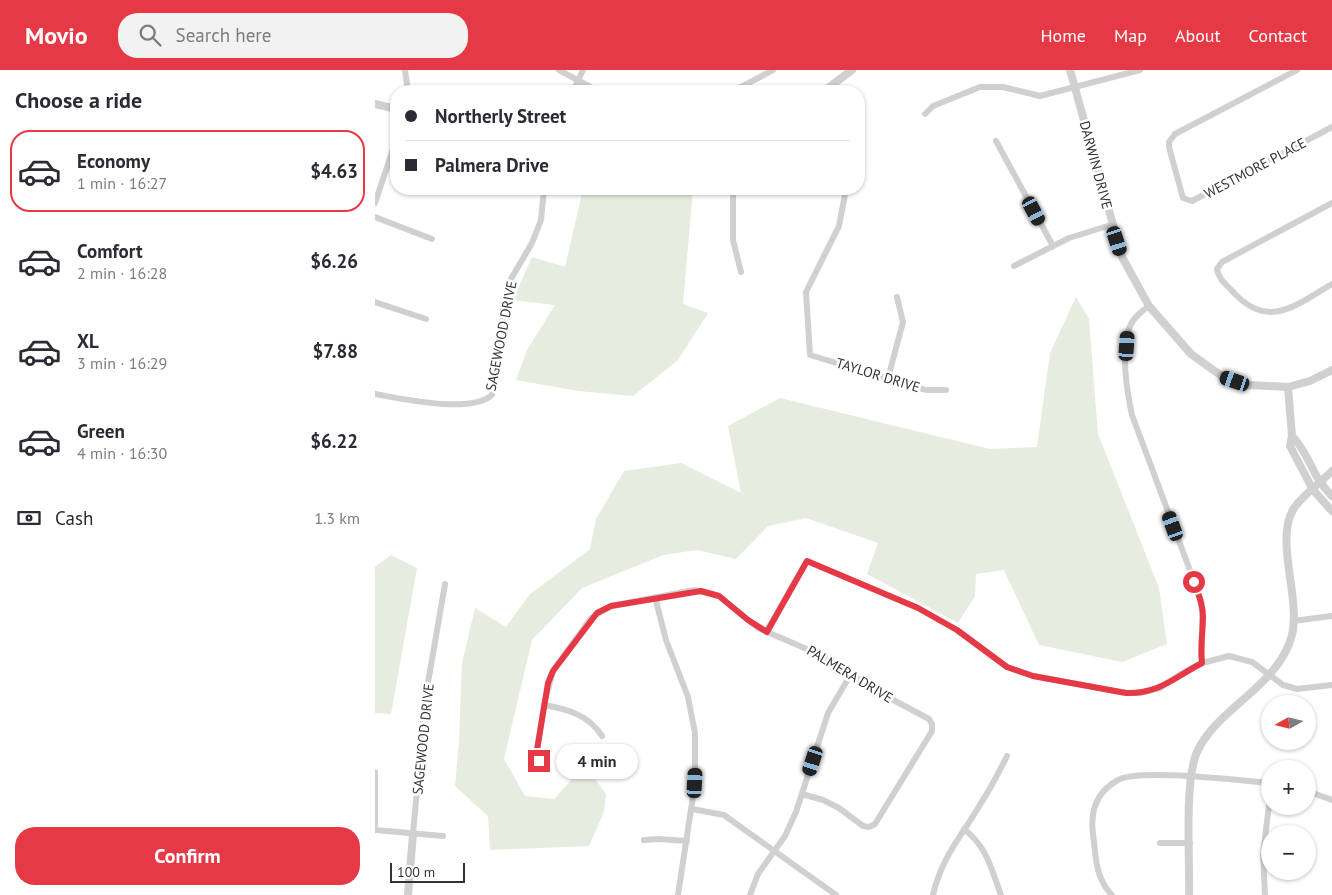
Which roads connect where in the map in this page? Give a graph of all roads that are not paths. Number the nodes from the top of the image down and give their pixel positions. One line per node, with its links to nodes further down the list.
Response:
1 (405, 70): 10 (street)
2 (559, 70): 9 (street)
3 (583, 70): 9 (street)
4 (773, 70): 13 (street)
5 (852, 70): 14 (street)
6 (1070, 70): 15 (street, DARWIN DRIVE)
7 (1140, 70): 15 (street)
8 (1297, 70): 19 (street, WESTMORE PLACE)
9 (578, 81): 11 (street); 12 (street)
10 (407, 85)
11 (576, 85)
12 (586, 85)
13 (745, 85)
14 (833, 85)
15 (1075, 88): 18 (street); 28 (street, DARWIN DRIVE)
16 (375, 104): 17 (street)
17 (390, 108)
18 (925, 114)
19 (1332, 128)
20 (996, 141): 30 (street)
21 (390, 162): 25 (street)
22 (543, 195): 42 (street, SAGEWOOD DRIVE)
23 (733, 195): 32 (street)
24 (845, 195): 39 (street, TAYLOR DRIVE)
25 (375, 203)
26 (1332, 203): 33 (street)
27 (375, 217): 29 (street)
28 (1111, 225): 30 (street); 36 (street, DARWIN DRIVE)
29 (432, 239)
30 (1053, 246): 31 (street)
31 (1014, 266)
32 (741, 272)
33 (1332, 284)
34 (897, 297): 39 (street)
35 (375, 302): 37 (street)
36 (1149, 306): 40 (street, DARWIN DRIVE); 54 (street)
37 (425, 319)
38 (1332, 370): 40 (street, DARWIN DRIVE)
39 (888, 378): 41 (street, TAYLOR DRIVE)
40 (1288, 386): 43 (street)
41 (946, 390)
42 (375, 394)
43 (1293, 436): 45 (street); 46 (street)
44 (1332, 471): 45 (street)
45 (1319, 484): 46 (street); 47 (street)
46 (1313, 490): 48 (street); 52 (street)
47 (1332, 496)
48 (1332, 511)
49 (445, 584): 73 (street, SAGEWOOD DRIVE)
50 (655, 597): 53 (street, PALMERA DRIVE); 58 (street, PALMERA DRIVE); 68 (street)
51 (1332, 616): 52 (street)
52 (1293, 621): 56 (street)
53 (767, 632): 54 (street); 55 (street, PALMERA DRIVE)
54 (1202, 663): 56 (street)
55 (851, 674): 65 (street); 65 (street, PALMERA DRIVE)
56 (1269, 675): 57 (street); 63 (street)
57 (1332, 684)
58 (544, 705): 59 (street); 61 (street, PALMERA DRIVE)
59 (602, 736)
60 (1007, 756): 71 (street)
61 (539, 761)
62 (375, 772): 70 (street)
63 (1190, 776): 64 (street); 78 (street); 86 (street)
64 (1261, 782)
65 (802, 794): 79 (street)
66 (1316, 794): 67 (street)
67 (1332, 800)
68 (692, 808): 76 (street); 79 (street)
69 (1268, 815): 88 (street)
70 (375, 825)
71 (964, 829): 84 (street); 85 (street)
72 (375, 830): 73 (street)
73 (413, 834): 74 (street); 80 (street, SAGEWOOD DRIVE)
74 (443, 836)
75 (644, 840): 76 (street)
76 (687, 841): 81 (street)
77 (1161, 843): 78 (street)
78 (1190, 843): 87 (street)
79 (775, 850): 82 (street); 83 (street)
80 (408, 895)
81 (678, 895)
82 (750, 895)
83 (836, 895)
84 (933, 895)
85 (1001, 895)
86 (1111, 895)
87 (1189, 895)
88 (1265, 895)

